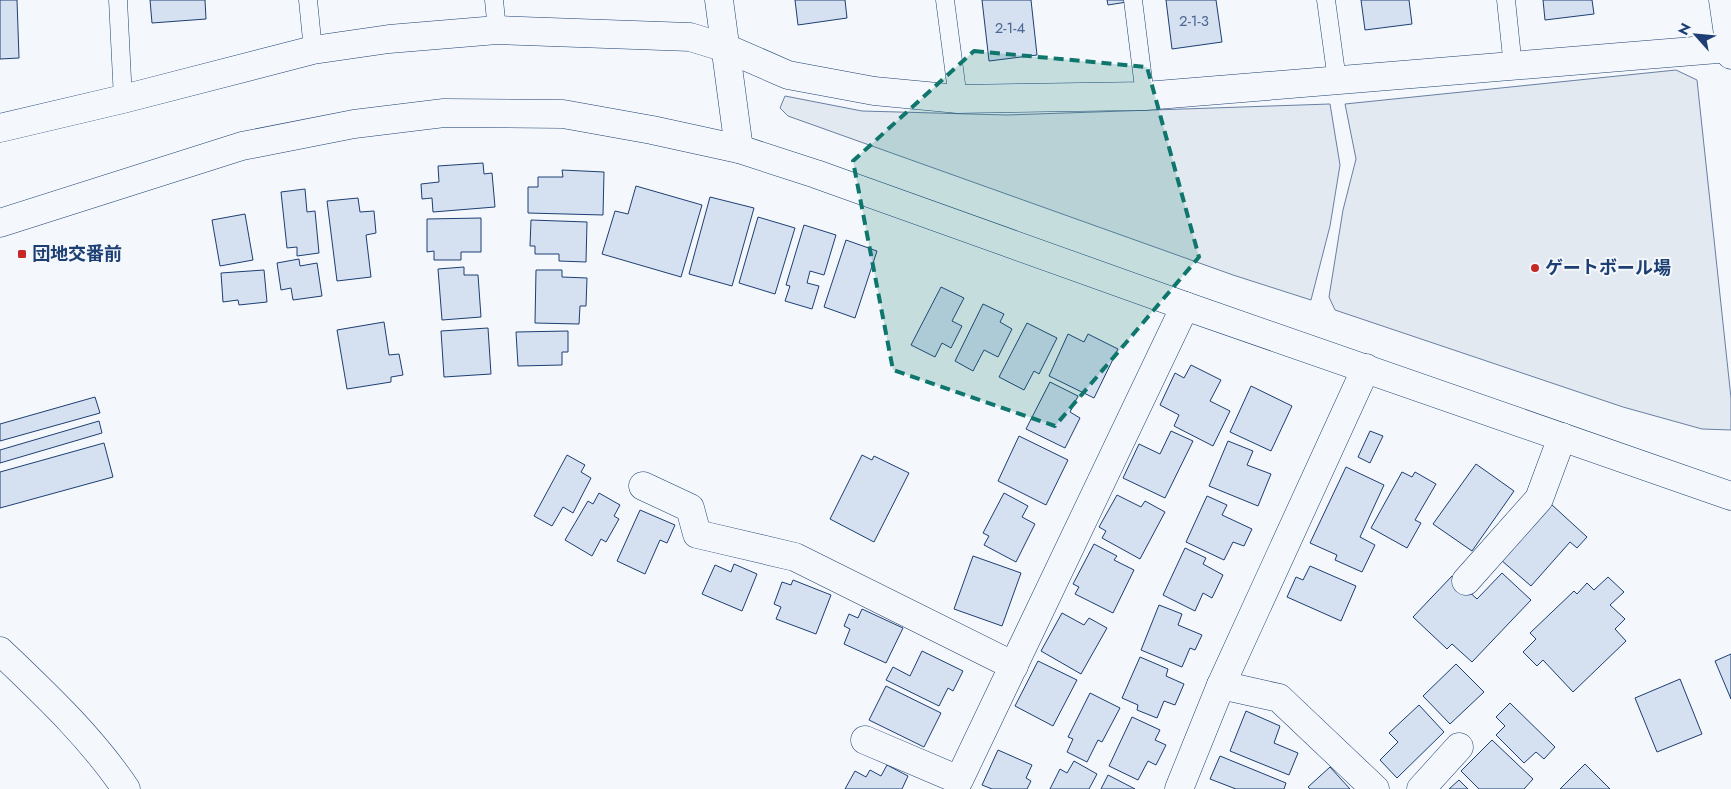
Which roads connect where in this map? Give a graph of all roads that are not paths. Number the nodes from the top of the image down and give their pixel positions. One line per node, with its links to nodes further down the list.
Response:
1 (118, 0): 17 (lane)
2 (308, 0): 12 (lane)
3 (494, 0): 10 (lane)
4 (719, 0): 11 (street)
5 (945, 0): 18 (lane)
6 (1133, 0): 16 (lane)
7 (1326, 0): 15 (lane)
8 (1506, 0): 14 (lane)
9 (1723, 0): 13 (street)
10 (497, 30): 11 (street); 12 (street)
11 (726, 48): 18 (street); 20 (street)
12 (313, 50): 17 (street)
13 (1731, 51): 14 (street)
14 (1514, 67): 15 (street)
15 (1336, 80): 16 (street)
16 (1145, 96): 18 (street)
17 (123, 99): 19 (street)
18 (958, 99)
19 (0, 128)
20 (739, 149): 21 (street); 22 (street)
21 (0, 223)
22 (1185, 306): 23 (street); 29 (street)
23 (1366, 368): 24 (street); 30 (street)
24 (1562, 437): 26 (street); 27 (street)
25 (643, 486): 29 (street)
26 (1731, 496)
27 (1466, 581)
28 (0, 650): 33 (street)
29 (1014, 666): 31 (street)
30 (1221, 685): 34 (street); 35 (street)
31 (865, 740)
32 (1459, 746): 36 (street)
33 (126, 789)
34 (1179, 789)
35 (1375, 789)
36 (1421, 789)

